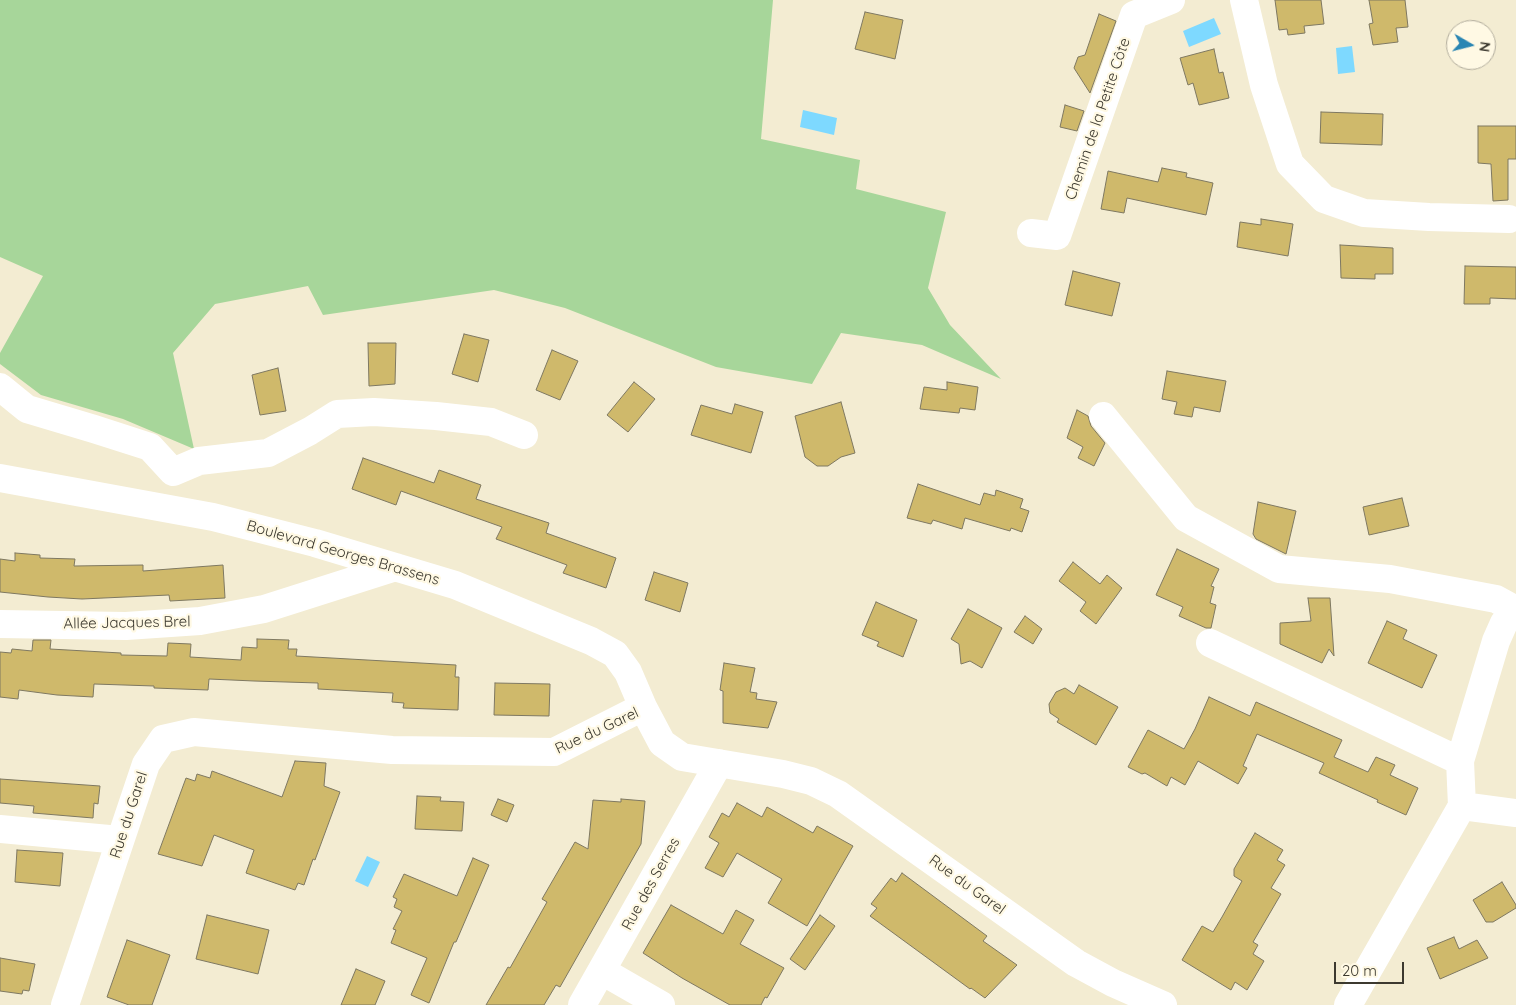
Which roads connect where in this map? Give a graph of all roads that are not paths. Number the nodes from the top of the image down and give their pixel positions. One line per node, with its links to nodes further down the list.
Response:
1 (1171, 0): 4 (street, Chemin de la Petite Côte)
2 (1244, 0): 3 (street)
3 (1509, 219)
4 (1031, 232)
5 (0, 387): 8 (street)
6 (1103, 416): 12 (street)
7 (524, 435): 8 (street)
8 (173, 472): 10 (street)
9 (0, 478): 10 (street, Boulevard Georges Brassens)
10 (162, 507): 11 (street, Boulevard Georges Brassens)
11 (396, 567): 13 (street, Allée Jacques Brel); 15 (street, Boulevard Georges Brassens)
12 (1516, 611): 16 (street)
13 (0, 624)
14 (1210, 643): 16 (street)
15 (643, 708): 17 (street, Rue du Garel); 21 (street, Rue du Garel)
16 (1460, 761): 18 (street)
17 (718, 763): 22 (street, Rue des Serres); 26 (street, Rue du Garel)
18 (1462, 806): 19 (street); 27 (street)
19 (1516, 813)
20 (0, 829): 21 (street)
21 (120, 840): 23 (street, Rue du Garel)
22 (602, 971): 24 (street, Rue des Serres); 25 (street)
23 (65, 1005)
24 (582, 1005)
25 (660, 1005)
26 (1163, 1005)
27 (1348, 1005)

